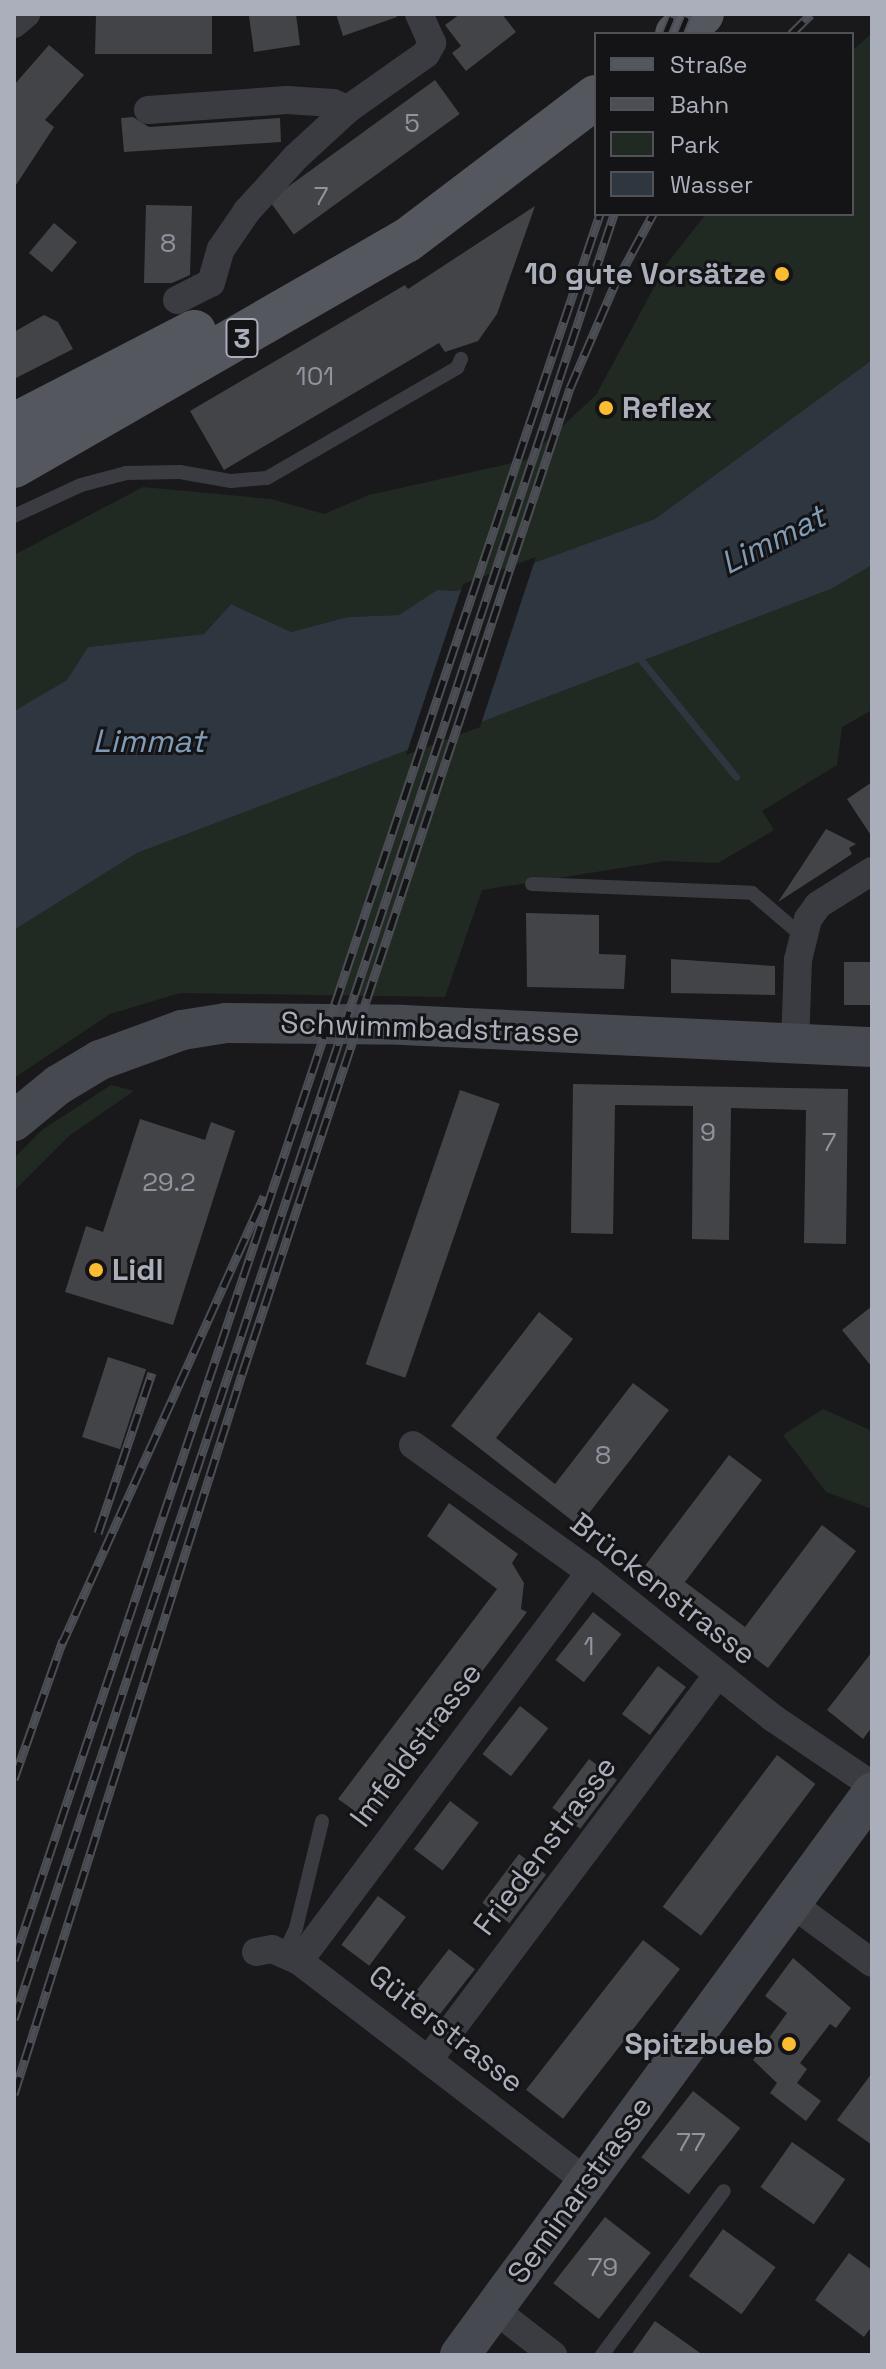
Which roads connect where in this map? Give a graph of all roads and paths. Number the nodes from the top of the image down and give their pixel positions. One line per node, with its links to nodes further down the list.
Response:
1 (26, 14): 4 (street)
2 (419, 14): 7 (street)
3 (702, 14): 5 (main road)
4 (14, 24)
5 (680, 32)
6 (594, 98): 9 (main road, 3)
7 (348, 109): 8 (street); 10 (street)
8 (148, 110)
9 (459, 196): 12 (main road, 3); 13 (main road, 3)
10 (177, 300)
11 (461, 359): 14 (lane)
12 (14, 425)
13 (14, 466)
14 (14, 516)
15 (872, 871): 17 (street)
16 (532, 884): 17 (lane)
17 (801, 935): 18 (street)
18 (795, 1045): 19 (main road, Schwimmbadstrasse); 20 (main road, Schwimmbadstrasse)
19 (872, 1047)
20 (14, 1121)
21 (413, 1445): 22 (street, Brückenstrasse)
22 (590, 1572): 23 (street, Brückenstrasse); 28 (street, Imfeldstrasse)
23 (717, 1675): 24 (street, Brückenstrasse); 30 (street, Friedenstrasse)
24 (872, 1785)
25 (872, 1793): 27 (main road, Seminarstrasse)
26 (322, 1821): 28 (lane)
27 (791, 1903): 29 (street); 31 (main road, Seminarstrasse)
28 (280, 1956): 30 (street, Güterstrasse)
29 (872, 1963)
30 (429, 2059): 31 (street, Güterstrasse)
31 (586, 2181): 33 (main road, Seminarstrasse)
32 (724, 2191): 36 (lane)
33 (494, 2309): 34 (main road, Seminarstrasse); 35 (street)
34 (460, 2355)
35 (553, 2355)
36 (602, 2355)

